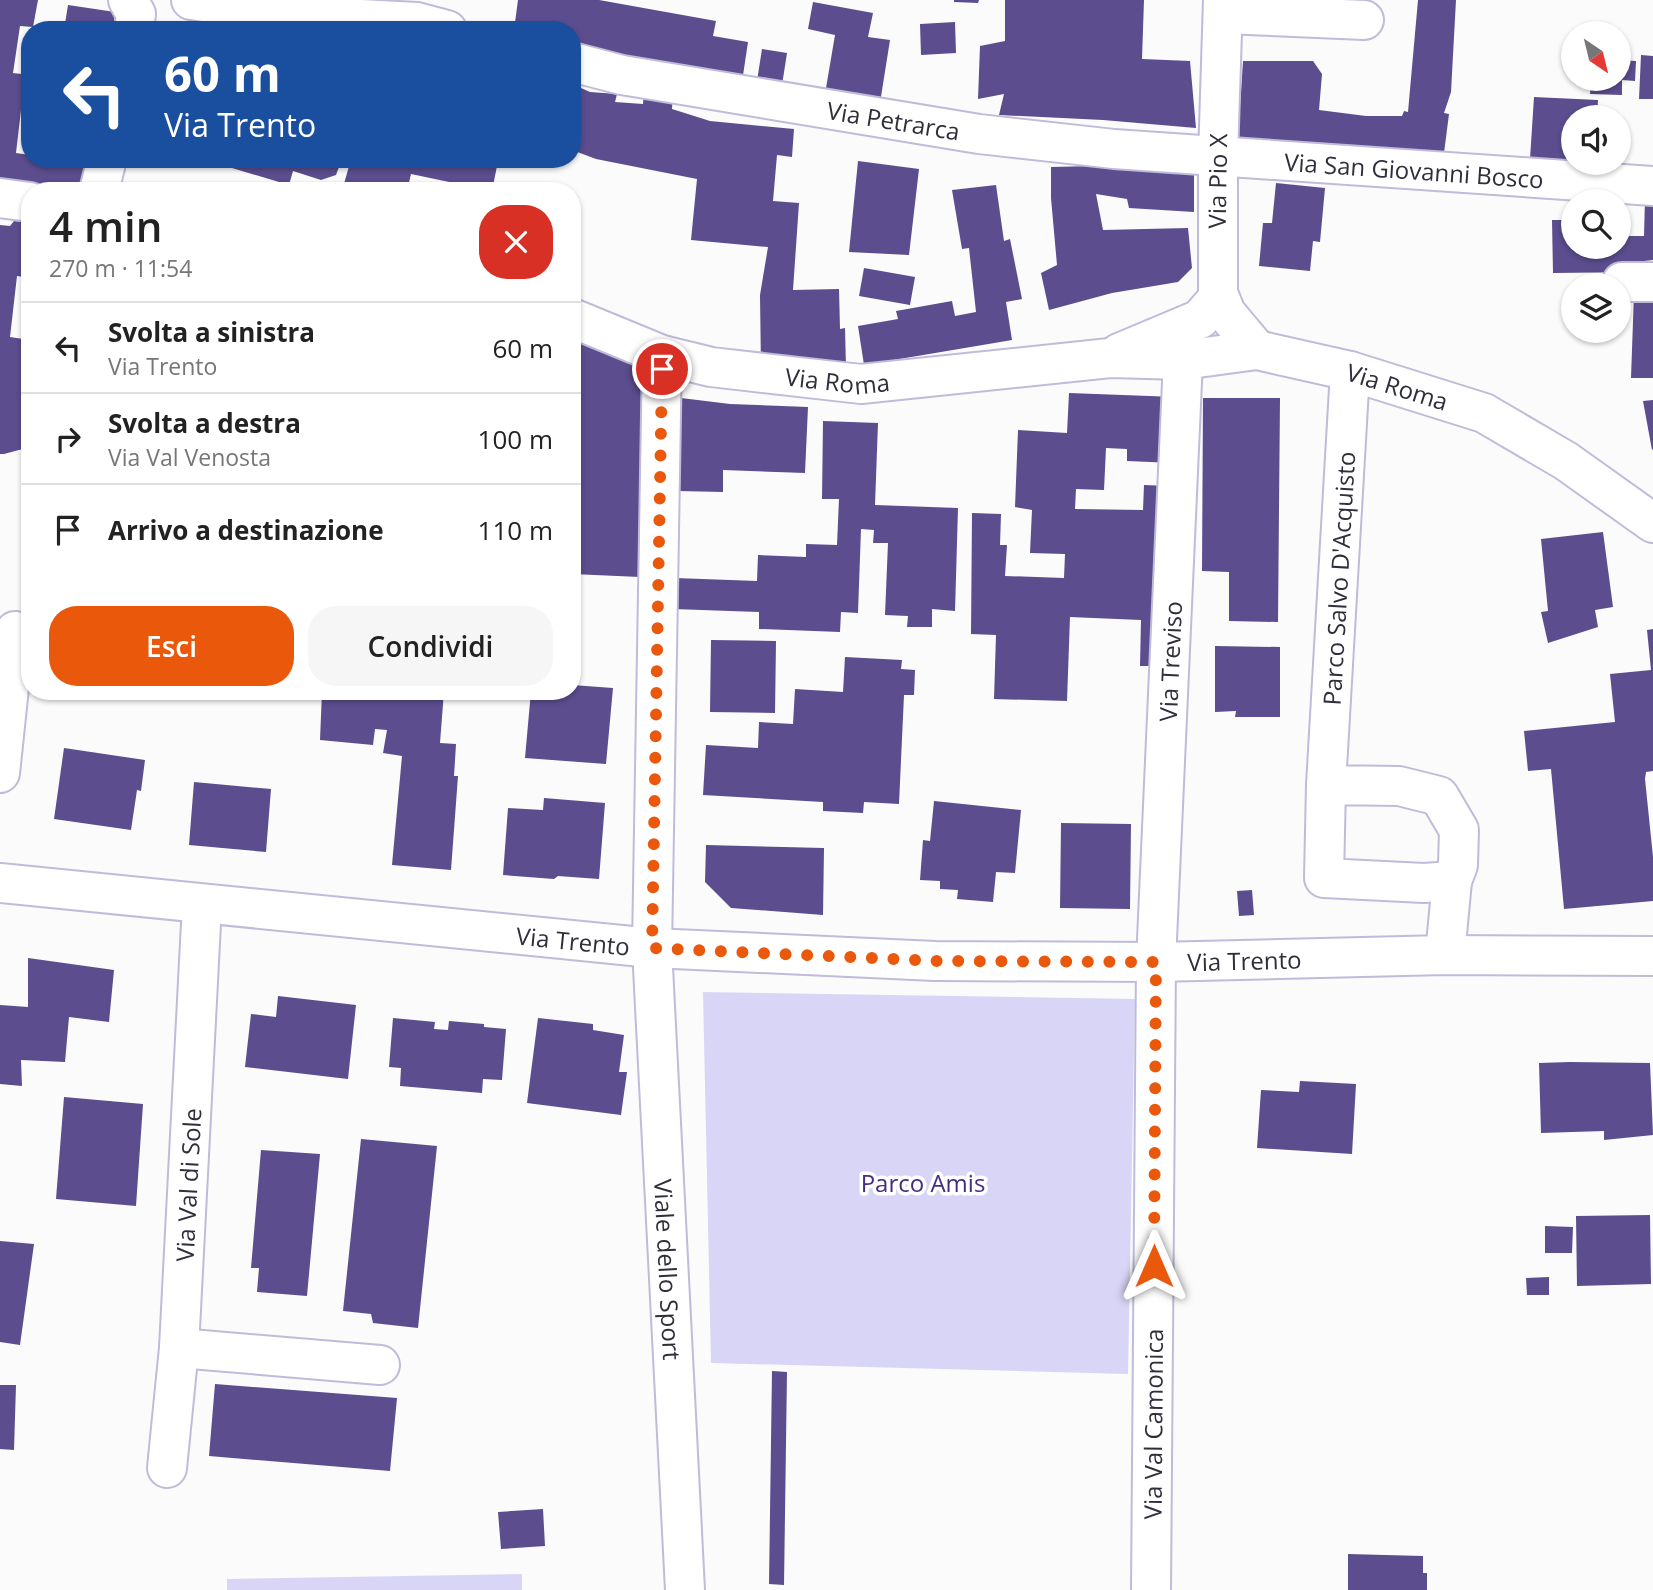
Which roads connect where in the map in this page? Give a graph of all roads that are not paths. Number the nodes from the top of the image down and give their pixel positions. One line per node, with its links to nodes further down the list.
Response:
1 (128, 0): 5 (street)
2 (191, 0): 6 (street)
3 (1223, 7): 4 (street); 8 (street, Via Pio X)
4 (1364, 20)
5 (135, 21)
6 (398, 21)
7 (581, 64): 8 (street, Via Petrarca)
8 (1218, 158): 9 (street, Via San Giovanni Bosco); 12 (street, Via Pio X)
9 (1653, 186)
10 (0, 198): 11 (street)
11 (21, 201)
12 (1219, 297): 14 (street, Via Pio X); 16 (street, Via Roma)
13 (581, 322): 15 (street, Via Roma)
14 (1257, 350): 17 (street, Via Roma); 18 (street, Via Roma)
15 (662, 355): 16 (street, Via Roma); 26 (street, Viale dello Sport)
16 (1110, 358): 17 (street, Via Roma)
17 (1183, 360): 29 (street, Via Treviso)
18 (1350, 371): 19 (street, Via Roma); 22 (street, Parco Salvo D'Acquisto)
19 (1653, 523)
20 (15, 631): 21 (street)
21 (0, 774)
22 (1326, 785): 23 (street); 23 (street, Parco Salvo D'Acquisto)
23 (1452, 881): 27 (street)
24 (0, 883): 25 (street, Via Trento)
25 (202, 904): 26 (street, Via Trento); 30 (street, Via Val di Sole)
26 (652, 948): 29 (street, Via Trento); 33 (street, Viale dello Sport)
27 (1445, 955): 28 (street, Via Trento); 29 (street, Via Trento)
28 (1653, 956)
29 (1156, 962): 34 (street, Via Val Camonica)
30 (178, 1348): 31 (street); 32 (street, Via Val di Sole)
31 (380, 1365)
32 (167, 1468)
33 (685, 1590)
34 (1151, 1590)

